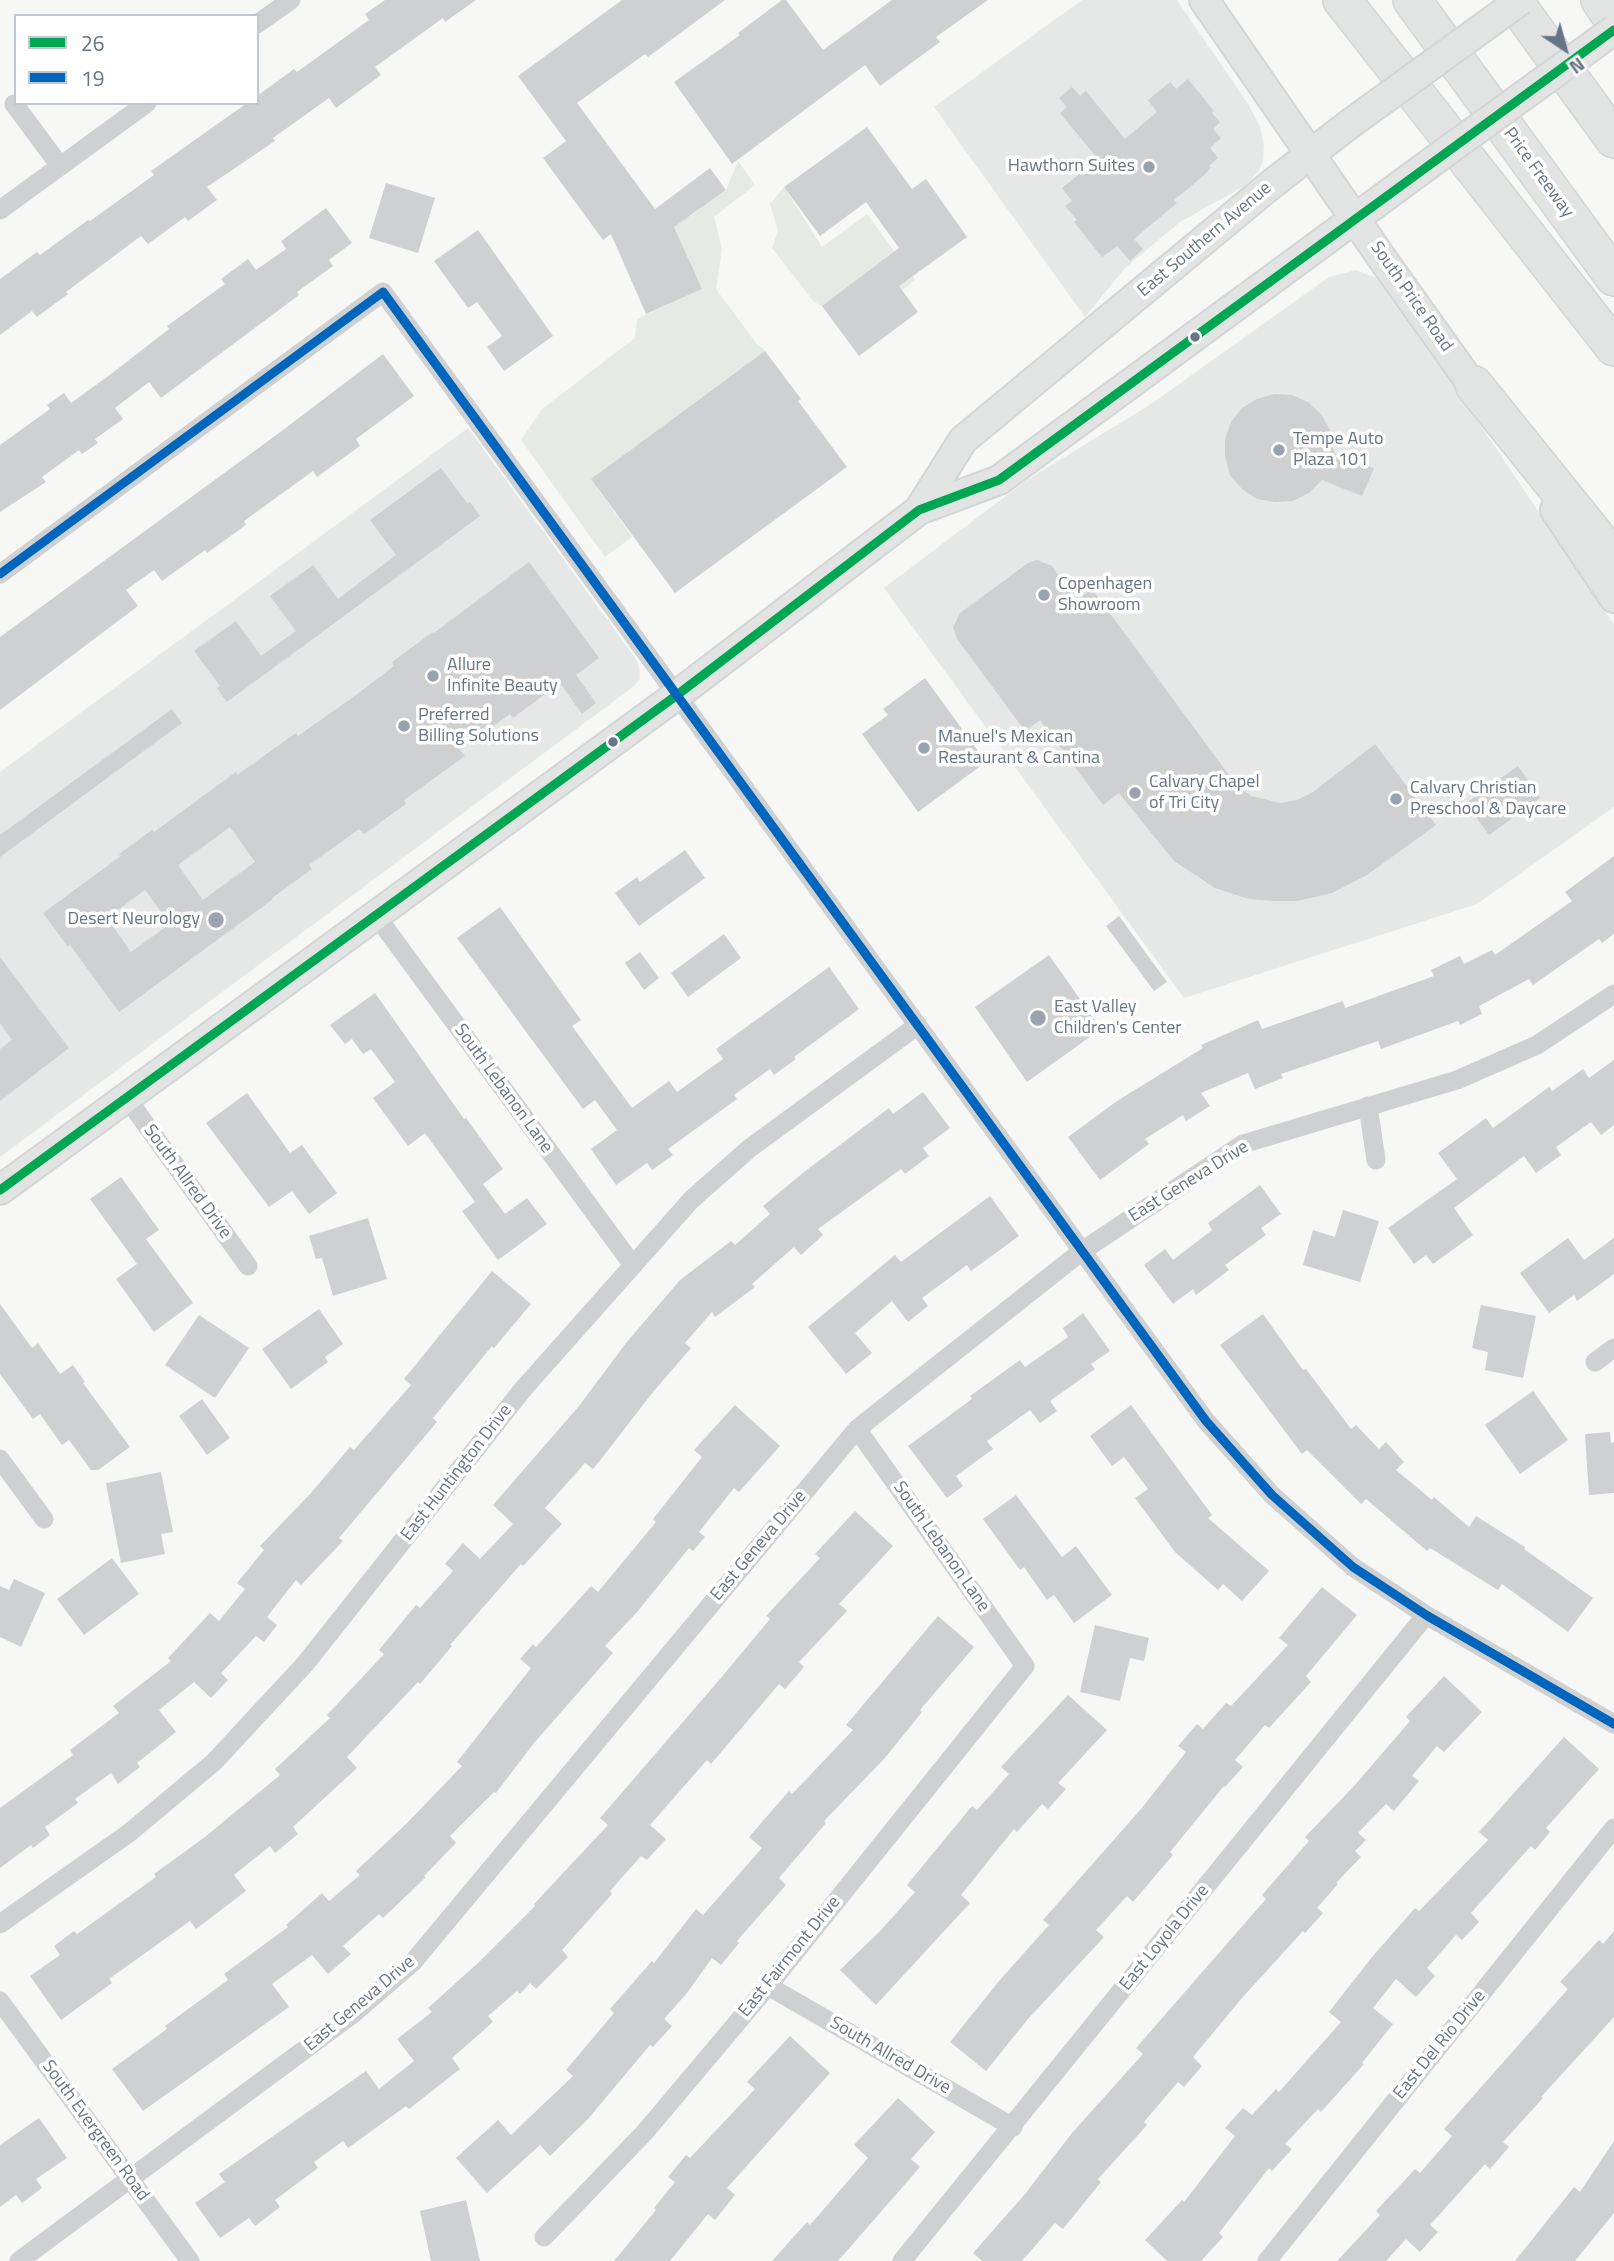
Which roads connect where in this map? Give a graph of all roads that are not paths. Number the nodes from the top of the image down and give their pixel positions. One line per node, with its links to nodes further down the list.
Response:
1 (291, 0): 9 (street)
2 (1203, 0): 14 (main road, South Price Road)
3 (1342, 0): 19 (highway)
4 (1412, 0): 18 (highway, Price Freeway)
5 (1513, 0): 13 (highway)
6 (1521, 0): 14 (main road, East Southern Avenue, bridge)
7 (1600, 0): 8 (highway)
8 (1614, 21)
9 (259, 23)
10 (1614, 30): 17 (main road, East Southern Avenue, bridge)
11 (16, 105): 15 (street)
12 (144, 105): 15 (street)
13 (1614, 139)
14 (1311, 155): 17 (main road, South Price Road); 21 (main road, East Southern Avenue)
15 (60, 166): 16 (street)
16 (0, 211)
17 (1356, 219): 20 (main road, South Price Road); 21 (main road, East Southern Avenue)
18 (1614, 278)
19 (1614, 346)
20 (1474, 385): 22 (highway); 24 (main road, South Price Road)
21 (919, 510): 25 (main road, East Southern Avenue)
22 (1614, 559)
23 (0, 574): 25 (street)
24 (1614, 598)
25 (677, 695): 26 (main road, East Southern Avenue); 28 (street)
26 (375, 914): 29 (main road, East Southern Avenue); 34 (street, South Lebanon Lane)
27 (1614, 994): 30 (street, East Geneva Drive)
28 (918, 1026): 33 (street); 34 (street, East Huntington Drive)
29 (126, 1097): 32 (main road, East Southern Avenue); 35 (street, South Allred Drive)
30 (1368, 1107): 31 (street); 33 (street, East Geneva Drive)
31 (1376, 1160)
32 (0, 1190)
33 (1082, 1251): 38 (street, East Geneva Drive); 41 (street)
34 (632, 1264): 45 (street, East Huntington Drive)
35 (248, 1266)
36 (1614, 1348): 37 (street)
37 (1595, 1362)
38 (857, 1429): 42 (street, South Lebanon Lane); 49 (street, East Geneva Drive)
39 (0, 1459): 40 (street)
40 (44, 1519)
41 (1426, 1615): 43 (street); 48 (street, East Loyola Drive)
42 (1025, 1666): 46 (street, East Fairmont Drive)
43 (1614, 1724)
44 (1614, 1828): 54 (street, East Del Rio Drive)
45 (0, 1924)
46 (768, 1986): 48 (street, South Allred Drive); 50 (street, East Fairmont Drive)
47 (0, 2001): 49 (street, South Evergreen Road)
48 (1013, 2127): 53 (street, East Loyola Drive)
49 (130, 2180): 51 (street, East Geneva Drive); 52 (street, South Evergreen Road)
50 (544, 2237)
51 (19, 2261)
52 (190, 2261)
53 (902, 2261)
54 (1266, 2261)

